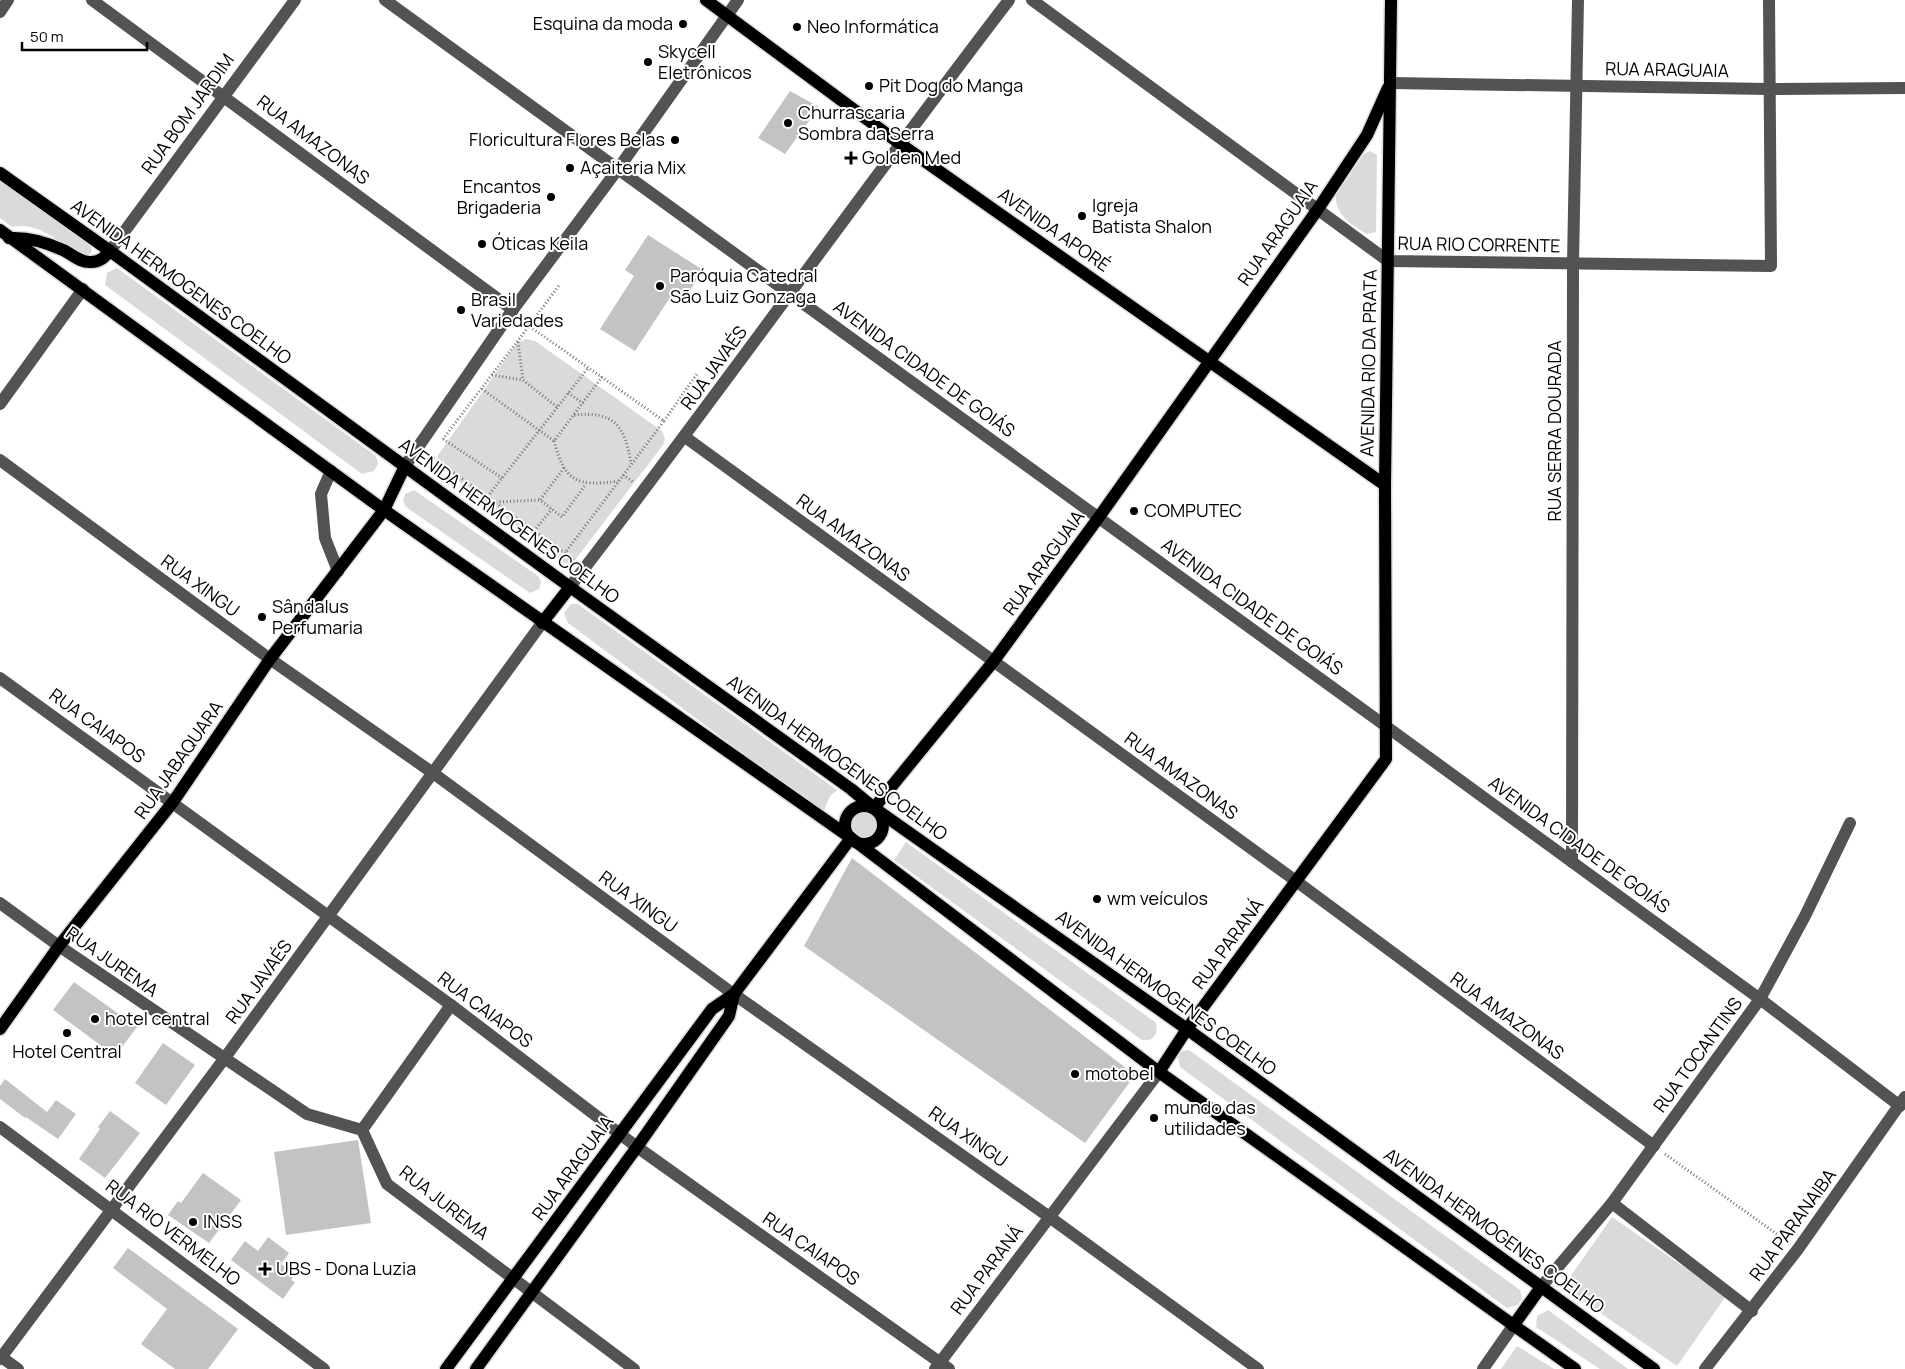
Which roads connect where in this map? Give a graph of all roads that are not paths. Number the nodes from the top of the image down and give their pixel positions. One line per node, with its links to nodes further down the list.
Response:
1 (8, 0): 12 (street)
2 (92, 0): 18 (street, RUA AMAZONAS)
3 (295, 0): 18 (street, RUA BOM JARDIM)
4 (384, 0): 20 (street, AVENIDA CIDADE DE GOIÁS)
5 (706, 0): 13 (main road, AVENIDA APORÉ)
6 (738, 0): 13 (street)
7 (1009, 0): 19 (street, RUA JAVAÉS)
8 (1032, 0): 22 (street, RUA RIO CORRENTE)
9 (1391, 0): 14 (main road, AVENIDA RIO DA PRATA)
10 (1578, 0): 15 (street, RUA SERRA DOURADA)
11 (1769, 0): 17 (street)
12 (0, 12)
13 (727, 15): 19 (main road, AVENIDA APORÉ); 20 (street)
14 (1390, 83): 15 (street, RUA ARAGUAIA); 22 (main road, RUA ARAGUAIA); 25 (main road, AVENIDA RIO DA PRATA)
15 (1577, 86): 17 (street, RUA ARAGUAIA); 26 (street, RUA SERRA DOURADA)
16 (1905, 88): 17 (street, RUA ARAGUAIA)
17 (1769, 89): 26 (street, RUA RIO CORRENTE)
18 (223, 95): 24 (street, RUA BOM JARDIM); 29 (street, RUA AMAZONAS)
19 (899, 143): 28 (street, RUA JAVAÉS); 30 (main road, AVENIDA APORÉ)
20 (618, 169): 28 (street, AVENIDA CIDADE DE GOIÁS); 29 (street)
21 (0, 173): 24 (main road, AVENIDA HERMOGENES COELHO)
22 (1318, 209): 25 (street, RUA RIO CORRENTE); 30 (main road, RUA ARAGUAIA)
23 (5, 234): 24 (main road); 27 (main road)
24 (110, 250): 34 (main road, AVENIDA HERMOGENES COELHO)
25 (1388, 261): 26 (street, RUA RIO CORRENTE); 36 (main road, AVENIDA RIO DA PRATA)
26 (1573, 264): 51 (street, RUA SERRA DOURADA)
27 (83, 288): 31 (street); 35 (main road)
28 (790, 294): 32 (street, RUA JAVAÉS); 38 (street, AVENIDA CIDADE DE GOIÁS)
29 (513, 310): 34 (street)
30 (1208, 360): 36 (main road, AVENIDA APORÉ); 38 (main road, RUA ARAGUAIA)
31 (0, 404)
32 (685, 437): 40 (street, RUA JAVAÉS); 43 (street, RUA AMAZONAS)
33 (0, 460): 42 (street, RUA XINGU)
34 (405, 466): 37 (main road, RUA JABAQUARA); 40 (main road, AVENIDA HERMOGENES COELHO)
35 (331, 471): 37 (main road); 39 (street)
36 (1385, 485): 45 (main road, AVENIDA RIO DA PRATA)
37 (384, 510): 39 (main road, RUA JABAQUARA); 41 (main road)
38 (1099, 517): 43 (main road, RUA ARAGUAIA); 45 (street, AVENIDA CIDADE DE GOIÁS)
39 (338, 571): 42 (main road, RUA JABAQUARA)
40 (570, 587): 41 (main road); 48 (main road, AVENIDA HERMOGENES COELHO)
41 (542, 623): 46 (street, RUA JAVAÉS); 50 (main road)
42 (270, 659): 46 (street, RUA XINGU); 47 (main road, RUA JABAQUARA)
43 (994, 662): 48 (main road, RUA ARAGUAIA); 52 (street, RUA AMAZONAS)
44 (0, 678): 47 (street, RUA CAIAPOS)
45 (1388, 727): 51 (street, AVENIDA CIDADE DE GOIÁS); 52 (main road, RUA PARANÁ)
46 (433, 773): 54 (street, RUA JAVAÉS); 56 (street, RUA XINGU)
47 (173, 802): 54 (street, RUA CAIAPOS); 55 (main road, RUA JABAQUARA)
48 (874, 808): 50 (main road); 50 (main road); 60 (main road, AVENIDA HERMOGENES COELHO)
49 (1850, 823): 57 (street, RUA TOCANTINS)
50 (851, 838): 56 (main road, RUA ARAGUAIA); 62 (main road)
51 (1572, 862): 57 (street, AVENIDA CIDADE DE GOIÁS)
52 (1296, 881): 60 (main road, RUA PARANÁ); 67 (street, RUA AMAZONAS)
53 (0, 903): 55 (street, RUA JUREMA)
54 (329, 916): 58 (street, RUA CAIAPOS); 61 (street, RUA JAVAÉS)
55 (59, 946): 59 (main road, RUA JABAQUARA); 61 (street, RUA JUREMA)
56 (734, 994): 66 (main road, RUA ARAGUAIA); 68 (main road, RUA ARAGUAIA); 71 (street, RUA XINGU)
57 (1760, 999): 63 (street, AVENIDA CIDADE DE GOIÁS); 67 (street, RUA TOCANTINS)
58 (451, 1005): 65 (street); 66 (street, RUA CAIAPOS)
59 (0, 1028)
60 (1187, 1029): 62 (main road, RUA PARANÁ); 73 (main road, AVENIDA HERMOGENES COELHO)
61 (224, 1059): 65 (street, RUA JUREMA); 70 (street, RUA JAVAÉS)
62 (1159, 1072): 71 (street, RUA PARANÁ); 76 (main road)
63 (1903, 1101): 75 (street, RUA PARANAIBA)
64 (0, 1127): 70 (street, RUA RIO VERMELHO)
65 (362, 1130): 72 (street, RUA JUREMA)
66 (618, 1134): 68 (street, RUA CAIAPOS); 72 (main road, RUA ARAGUAIA)
67 (1654, 1146): 69 (street, RUA TOCANTINS)
68 (637, 1147): 74 (main road, RUA ARAGUAIA); 78 (street, RUA CAIAPOS)
69 (1612, 1203): 73 (street, RUA TOCANTINS); 75 (street)
70 (111, 1208): 77 (street, RUA JAVAÉS); 80 (street, RUA RIO VERMELHO)
71 (1048, 1216): 78 (street, RUA PARANÁ); 84 (street, RUA XINGU)
72 (514, 1280): 74 (street, RUA JUREMA); 81 (main road, RUA ARAGUAIA)
73 (1541, 1287): 76 (main road); 87 (main road, AVENIDA HERMOGENES COELHO)
74 (532, 1294): 82 (main road, RUA ARAGUAIA); 83 (street, RUA JUREMA)
75 (1752, 1311): 88 (street, RUA PARANAIBA)
76 (1513, 1326): 85 (street); 86 (main road)
77 (1, 1357): 79 (street)
78 (941, 1367)
79 (18, 1369)
80 (324, 1369)
81 (446, 1369)
82 (476, 1369)
83 (634, 1369)
84 (1258, 1369)
85 (1483, 1369)
86 (1575, 1369)
87 (1654, 1369)
88 (1705, 1369)

